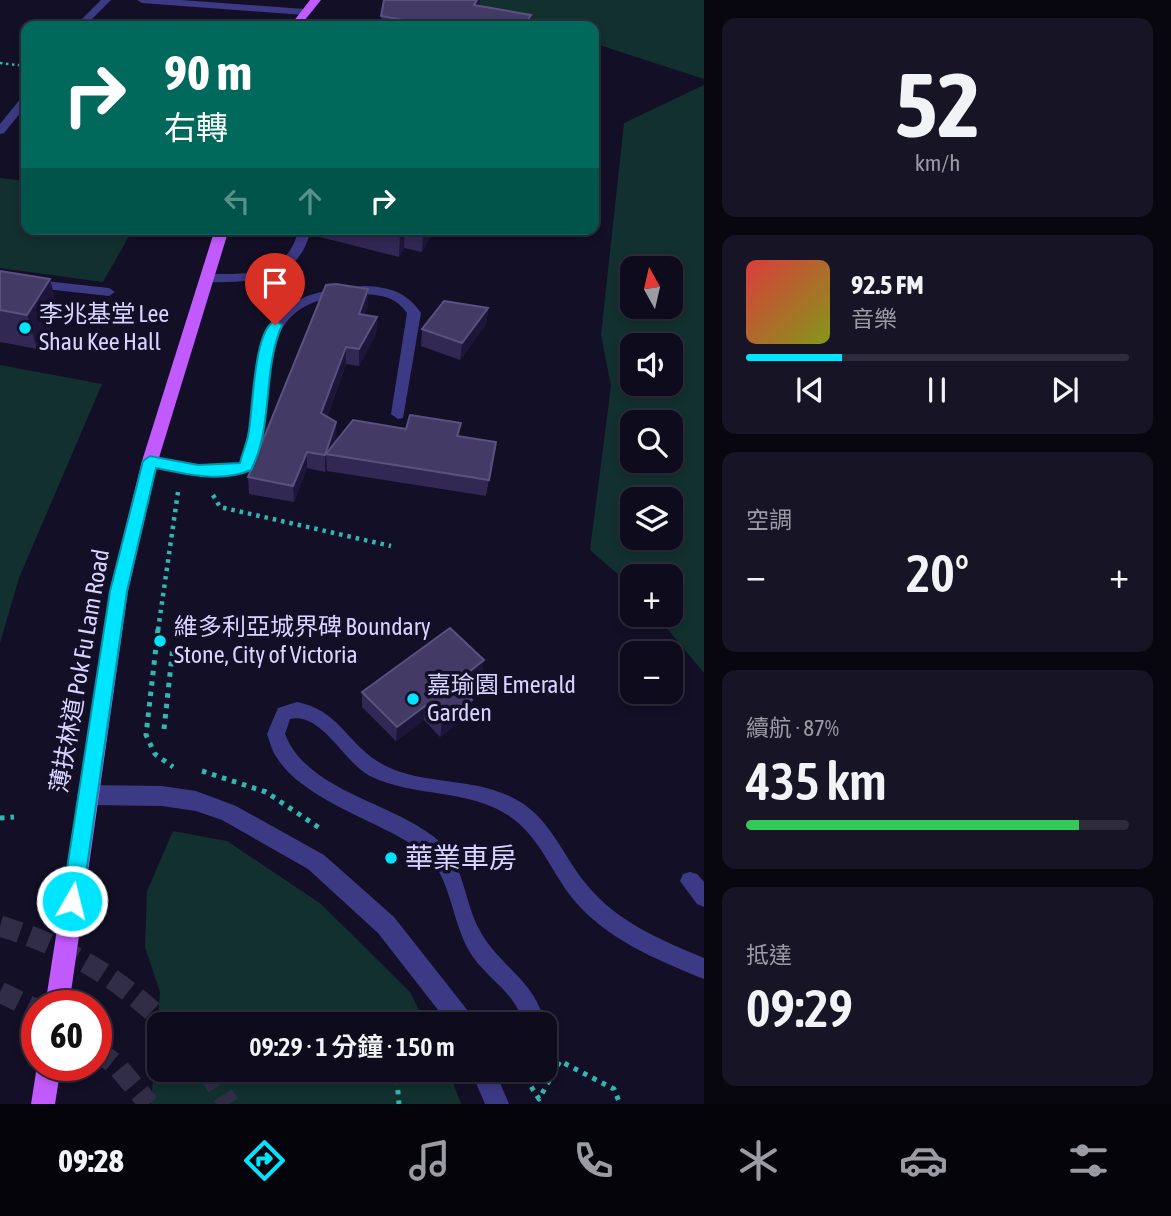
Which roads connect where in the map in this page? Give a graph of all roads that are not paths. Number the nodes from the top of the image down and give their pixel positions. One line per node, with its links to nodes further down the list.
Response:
1 (106, 0): 5 (lane)
2 (142, 0): 4 (lane)
3 (316, 0): 4 (main road)
4 (304, 12): 6 (main road)
5 (85, 21)
6 (298, 21)
7 (21, 105): 8 (lane)
8 (0, 131)
9 (220, 235): 11 (main road, 薄扶林道 Pok Fu Lam Road)
10 (304, 235): 11 (lane)
11 (207, 278): 15 (main road, 薄扶林道 Pok Fu Lam Road)
12 (0, 280): 13 (lane)
13 (109, 292)
14 (398, 414): 15 (lane)
15 (150, 461): 16 (main road, 薄扶林道 Pok Fu Lam Road)
16 (87, 795): 20 (main road, 薄扶林道 Pok Fu Lam Road); 21 (street)
17 (690, 881): 18 (lane)
18 (704, 897)
19 (704, 970): 22 (lane)
20 (59, 990)
21 (455, 1012)
22 (530, 1012)
23 (47, 1081): 25 (main road)
24 (488, 1082): 26 (street)
25 (43, 1104)
26 (497, 1104)

